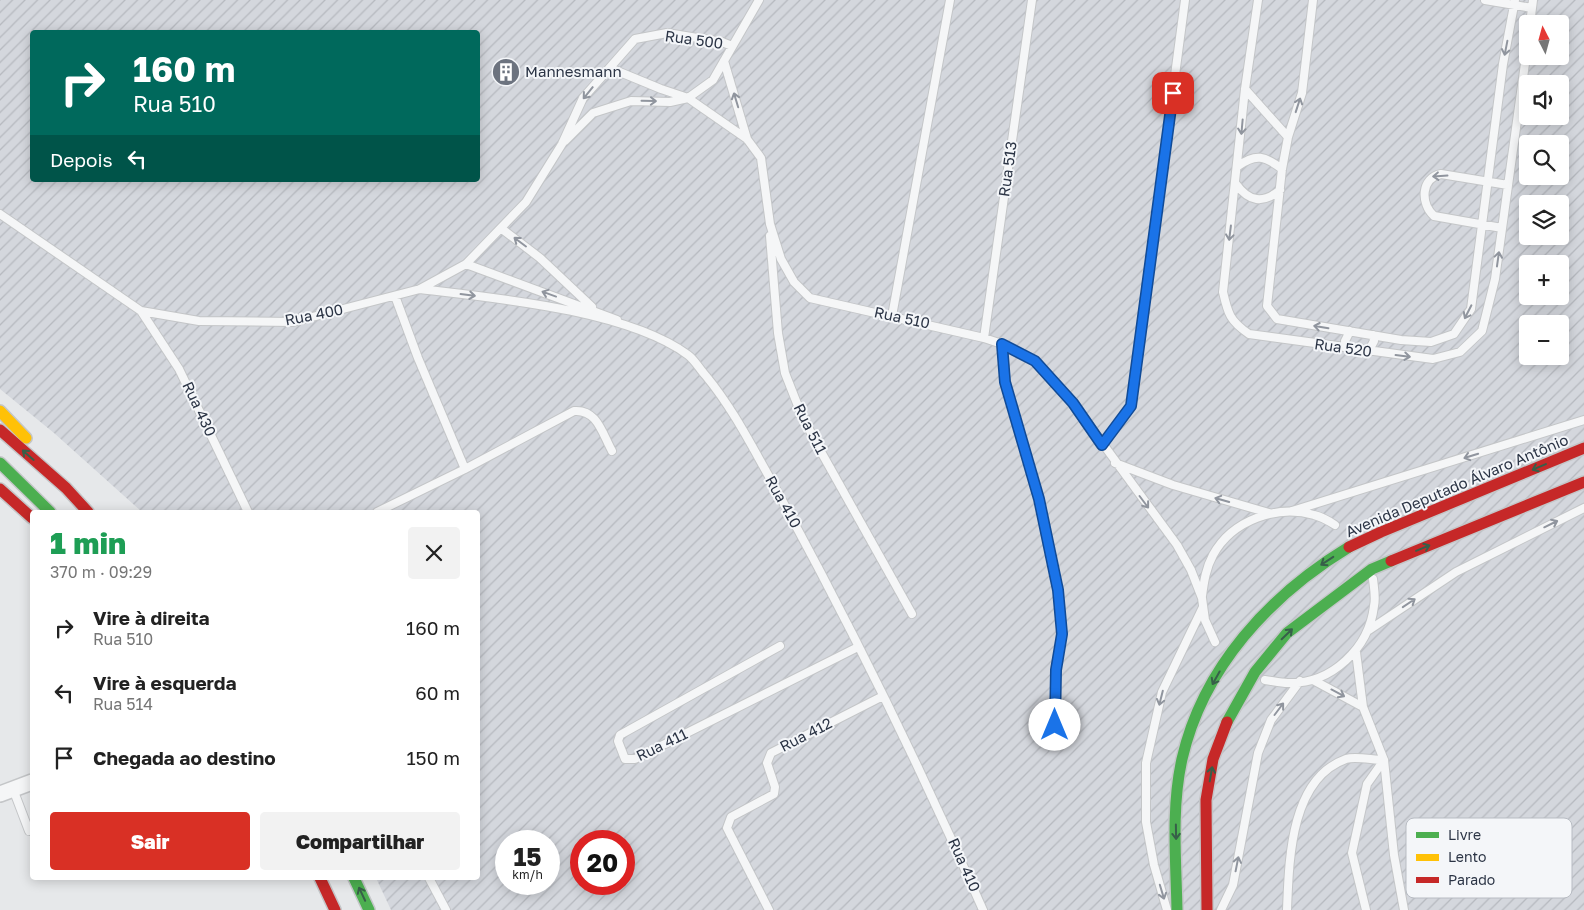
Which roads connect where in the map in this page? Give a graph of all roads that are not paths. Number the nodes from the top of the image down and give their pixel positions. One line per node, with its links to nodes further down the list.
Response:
1 (759, 0): 10 (lane, Rua 500)
2 (950, 0): 35 (lane)
3 (1032, 0): 39 (lane, Rua 513)
4 (1185, 0): 46 (lane)
5 (1258, 0): 14 (lane, Rua 520)
6 (1313, 0): 16 (lane, Rua 520, one-way to 6)
7 (1485, 0): 8 (lane)
8 (1514, 2): 9 (lane); 21 (lane, Rua 520, one-way to 21)
9 (1532, 4)
10 (732, 46): 11 (lane, Rua 500); 13 (lane, Rua 500)
11 (724, 61): 15 (lane, Rua 500); 17 (lane, Rua 510, one-way to 11)
12 (1525, 65): 23 (lane, Rua 520)
13 (610, 68): 15 (lane, Rua 510); 18 (lane, Rua 500, one-way to 18)
14 (1245, 89): 16 (lane); 19 (lane, Rua 520, one-way to 19)
15 (688, 98): 17 (lane, Rua 510); 18 (lane, Rua 500, one-way to 15)
16 (1288, 137): 20 (lane, Rua 520)
17 (747, 139): 26 (lane, Rua 510)
18 (562, 144): 29 (lane, Rua 400)
19 (1238, 166): 20 (lane); 22 (lane, Rua 520)
20 (1282, 169): 24 (lane, Rua 520)
21 (1488, 182): 23 (lane); 27 (lane, Rua 520); 27 (lane, one-way to 27)
22 (1236, 184): 24 (lane); 41 (lane, Rua 520, one-way to 41)
23 (1508, 185): 28 (lane, Rua 520)
24 (1280, 190): 37 (lane, Rua 520, one-way to 24)
25 (0, 214): 34 (lane, Rua 400)
26 (770, 224): 35 (lane, Rua 510); 67 (lane, Rua 511)
27 (1483, 224): 28 (lane); 38 (lane, Rua 520, one-way to 38)
28 (1502, 228): 42 (lane, Rua 520, one-way to 28)
29 (502, 229): 30 (lane, Rua 400); 33 (lane, one-way to 29)
30 (466, 264): 31 (lane, Rua 400); 33 (lane, one-way to 30)
31 (420, 289): 32 (lane, Rua 400); 36 (lane, Rua 410, one-way to 36)
32 (395, 296): 34 (lane, Rua 400); 51 (lane)
33 (595, 310): 36 (lane)
34 (141, 311): 58 (lane, Rua 430)
35 (892, 316): 39 (lane, Rua 510)
36 (642, 330): 71 (lane, Rua 410)
37 (1350, 331): 38 (lane, Rua 520); 41 (lane)
38 (1373, 335): 42 (lane)
39 (984, 338): 40 (lane, Rua 510)
40 (1002, 344): 46 (lane, Rua 510); 78 (lane)
41 (1347, 348): 42 (lane, Rua 520)
42 (1368, 352)
43 (0, 411): 53 (main road)
44 (1584, 420): 60 (lane, one-way to 60)
45 (0, 430): 53 (main road, one-way to 45)
46 (1102, 445): 50 (lane, Rua 510)
47 (1584, 448): 92 (main road, Avenida Deputado Álvaro Antônio, one-way to 92)
48 (612, 451): 51 (lane)
49 (0, 463): 56 (main road)
50 (1115, 463): 61 (lane, one-way to 50); 65 (lane, Rua 510, one-way to 65)
51 (465, 469): 59 (lane)
52 (1584, 482): 93 (main road, one-way to 52)
53 (66, 488): 57 (main road)
54 (0, 489): 62 (main road)
55 (1584, 508): 68 (lane, one-way to 55)
56 (48, 510)
57 (86, 510)
58 (247, 510)
59 (381, 510)
60 (1292, 511): 61 (lane); 63 (lane)
61 (1268, 513): 65 (lane)
62 (30, 516)
63 (1336, 525)
64 (1373, 580): 68 (lane)
65 (1202, 598): 66 (lane)
66 (1203, 606): 69 (lane); 91 (lane, one-way to 91)
67 (912, 614)
68 (1369, 630): 72 (lane)
69 (1214, 642)
70 (780, 646): 71 (lane, Rua 411)
71 (858, 647): 76 (lane, Rua 410)
72 (1356, 652): 74 (lane); 77 (lane)
73 (1265, 680): 75 (lane)
74 (1313, 680): 75 (lane); 77 (lane, one-way to 77)
75 (1300, 682): 94 (lane, one-way to 75)
76 (883, 696): 89 (lane, Rua 412); 90 (lane, Rua 410)
77 (1363, 707): 79 (lane)
78 (1055, 743)
79 (1384, 760): 95 (lane); 96 (lane); 97 (lane)
80 (30, 783): 81 (street)
81 (7, 792): 82 (lane)
82 (29, 831)
83 (321, 880): 86 (main road)
84 (355, 880): 87 (main road, one-way to 84)
85 (430, 880): 88 (lane)
86 (335, 910)
87 (370, 910)
88 (446, 910)
89 (769, 910)
90 (983, 910)
91 (1167, 910)
92 (1177, 910)
93 (1207, 910)
94 (1221, 910)
95 (1287, 910)
96 (1366, 910)
97 (1404, 910)

